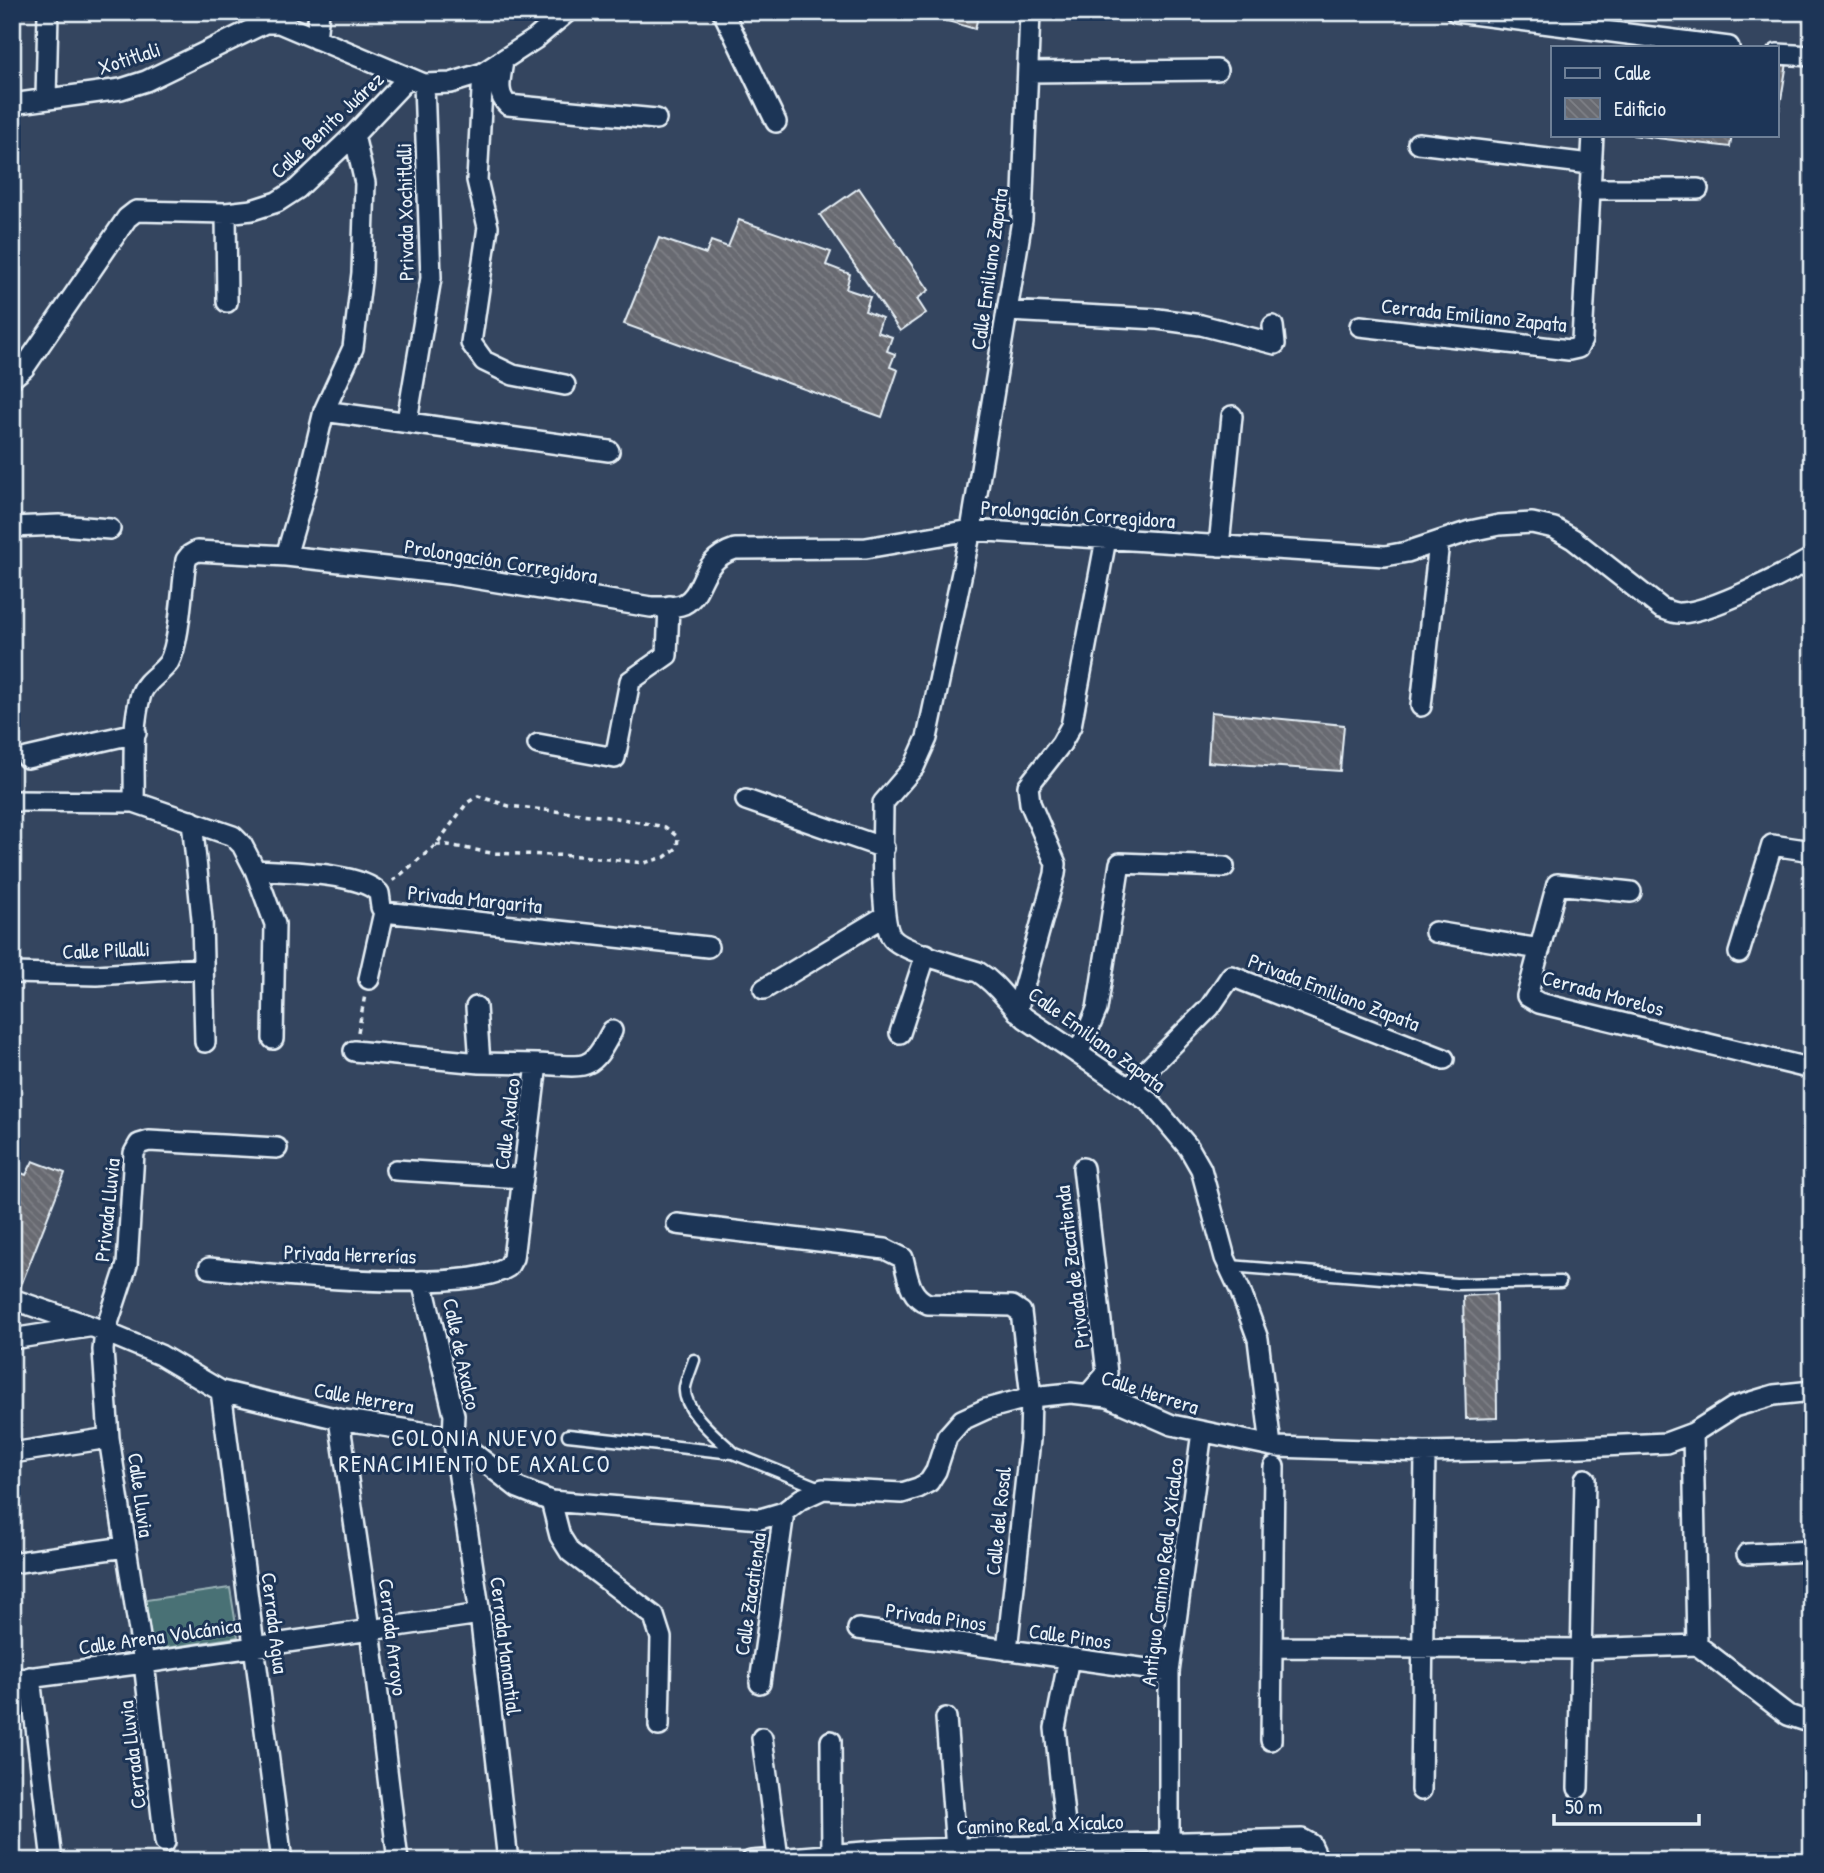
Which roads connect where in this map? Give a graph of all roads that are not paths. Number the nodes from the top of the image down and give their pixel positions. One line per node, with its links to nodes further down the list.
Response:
1 (48, 12): 17 (street)
2 (319, 12): 7 (street)
3 (567, 12): 12 (street)
4 (723, 12): 20 (street)
5 (1030, 12): 14 (street, Calle Emiliano Zapata)
6 (1457, 12): 8 (street)
7 (316, 39): 16 (street, Xotitlali); 17 (street, Xotitlali)
8 (1602, 39): 9 (street)
9 (1713, 46)
10 (1778, 54): 11 (street)
11 (1812, 56)
12 (503, 61): 15 (street); 19 (street)
13 (1217, 70): 14 (street)
14 (1028, 72): 29 (street, Calle Emiliano Zapata)
15 (483, 73): 16 (street); 33 (street)
16 (416, 81): 21 (street, Calle Benito Juárez); 36 (street, Privada Xochitlalli)
17 (46, 99): 18 (street, Xotitlali)
18 (12, 104)
19 (656, 119)
20 (776, 122)
21 (354, 135): 27 (street, Calle Benito Juárez); 34 (street)
22 (1592, 136): 24 (street, Cerrada Emiliano Zapata)
23 (1418, 143): 24 (street)
24 (1590, 164): 25 (street, Cerrada Emiliano Zapata)
25 (1589, 189): 26 (street); 31 (street, Cerrada Emiliano Zapata)
26 (1698, 189)
27 (226, 213): 28 (street); 32 (street, Calle Benito Juárez)
28 (226, 302)
29 (1009, 311): 30 (street); 40 (street, Calle Emiliano Zapata)
30 (1273, 326)
31 (1360, 326)
32 (12, 378)
33 (565, 385)
34 (324, 411): 36 (street); 44 (street)
35 (1232, 416): 43 (street)
36 (407, 421): 37 (street)
37 (609, 451)
38 (12, 527): 39 (street)
39 (110, 529)
40 (971, 530): 41 (street, Prolongación Corregidora); 46 (street, Prolongación Corregidora); 55 (street, Calle Emiliano Zapata)
41 (1106, 539): 43 (street, Prolongación Corregidora); 72 (street)
42 (1439, 542): 43 (street, Prolongación Corregidora); 45 (street, Prolongación Corregidora); 47 (street)
43 (1219, 546)
44 (286, 556): 46 (street, Prolongación Corregidora); 48 (street, Prolongación Corregidora)
45 (1812, 558)
46 (670, 606): 49 (street)
47 (1421, 706)
48 (136, 733): 50 (street); 53 (street, Prolongación Corregidora)
49 (538, 744)
50 (27, 758)
51 (746, 800): 55 (street)
52 (12, 801): 53 (street)
53 (134, 802): 54 (street)
54 (192, 821): 58 (street); 67 (street)
55 (884, 848): 61 (street, Calle Emiliano Zapata)
56 (1812, 851): 65 (street)
57 (1224, 867): 78 (street)
58 (255, 870): 60 (street, Privada Margarita); 75 (street)
59 (1631, 892): 64 (street, Cerrada Morelos)
60 (382, 902): 63 (street, Privada Margarita); 69 (street)
61 (885, 916): 66 (street, Calle Emiliano Zapata); 70 (street)
62 (1435, 932): 64 (street)
63 (708, 947)
64 (1539, 949): 82 (street, Cerrada Morelos)
65 (1739, 953)
66 (926, 954): 72 (street, Calle Emiliano Zapata); 74 (street)
67 (202, 968): 68 (street, Calle Pillalli); 76 (street)
68 (12, 973)
69 (369, 979)
70 (764, 989)
71 (475, 1007): 80 (street)
72 (1017, 1011): 78 (street, Calle Emiliano Zapata)
73 (612, 1031): 81 (street)
74 (900, 1033)
75 (273, 1039)
76 (205, 1042)
77 (354, 1051): 80 (street, Calle Axalco)
78 (1078, 1054): 83 (street, Calle Emiliano Zapata)
79 (1444, 1059): 83 (street, Privada Emiliano Zapata)
80 (480, 1063): 81 (street, Calle Axalco)
81 (537, 1064): 87 (street, Calle Axalco)
82 (1812, 1069)
83 (1129, 1088): 89 (street, Calle Emiliano Zapata)
84 (277, 1148): 95 (street, Privada Lluvia)
85 (1083, 1168): 100 (street, Privada de Zacatienda)
86 (396, 1170): 87 (street)
87 (523, 1178): 91 (street, Calle Axalco)
88 (677, 1224): 101 (street, Calle del Rosal)
89 (1229, 1266): 93 (lane); 108 (street, Calle Emiliano Zapata)
90 (209, 1268): 92 (street, Privada Herrerías)
91 (488, 1276): 92 (street, Privada Herrerías)
92 (422, 1280): 106 (street, Calle de Axalco)
93 (1560, 1282)
94 (12, 1299): 95 (street, Calle Herrera)
95 (99, 1329): 96 (street); 98 (street, Calle Herrera); 107 (street, Calle Lluvia)
96 (12, 1339)
97 (694, 1360): 111 (lane)
98 (222, 1391): 102 (street, Calle Herrera); 125 (street, Cerrada Agua)
99 (1812, 1391): 104 (street, Calle Herrera)
100 (1088, 1395): 101 (street, Calle Herrera); 103 (street, Calle Herrera)
101 (1031, 1396): 114 (street, Calle Herrera); 129 (street, Calle del Rosal)
102 (339, 1419): 106 (street, Calle Herrera); 122 (street, Cerrada Arroyo)
103 (1202, 1432): 108 (street, Calle Herrera); 132 (street, Antiguo Camino Real a Xicalco)
104 (1693, 1433): 109 (street, Calle Herrera); 124 (street)
105 (568, 1435): 111 (lane)
106 (453, 1437): 115 (street, Calle Herrera); 121 (street, Cerrada Manantial)
107 (109, 1438): 110 (street); 117 (street, Calle Lluvia)
108 (1271, 1446): 109 (street, Calle Herrera)
109 (1425, 1452): 127 (street)
110 (12, 1453)
111 (733, 1453): 114 (lane)
112 (1274, 1467): 126 (street)
113 (1585, 1479): 128 (street)
114 (822, 1489): 116 (street, Calle Herrera)
115 (551, 1501): 116 (street, Calle Herrera); 137 (street)
116 (784, 1512): 134 (street, Calle Zacatienda)
117 (125, 1547): 120 (street); 131 (street, Calle Lluvia)
118 (1812, 1551): 119 (street)
119 (1747, 1554)
120 (12, 1563)
121 (481, 1614): 122 (street, Calle Arena Volcánica); 153 (street, Cerrada Manantial)
122 (370, 1629): 125 (street, Calle Arena Volcánica); 152 (street, Cerrada Arroyo)
123 (859, 1629): 129 (street, Privada Pinos)
124 (1697, 1645): 128 (street); 136 (street)
125 (255, 1646): 131 (street, Calle Arena Volcánica); 151 (street, Cerrada Agua)
126 (1273, 1647): 127 (street); 139 (street)
127 (1423, 1649): 128 (street); 142 (street)
128 (1582, 1649): 141 (street)
129 (1007, 1650): 130 (street, Calle Pinos)
130 (1069, 1658): 132 (street, Calle Pinos); 145 (street)
131 (144, 1663): 133 (street, Calle Arena Volcánica); 143 (street, Cerrada Lluvia)
132 (1169, 1672): 144 (street, Antiguo Camino Real a Xicalco)
133 (21, 1678): 150 (street)
134 (760, 1683)
135 (946, 1718): 146 (street)
136 (1812, 1724)
137 (659, 1726)
138 (762, 1738): 149 (street)
139 (1271, 1740)
140 (831, 1741): 147 (street)
141 (1578, 1788)
142 (1421, 1790)
143 (165, 1842)
144 (1169, 1843): 145 (street, Camino Real a Xicalco); 155 (street, Camino Real a Xicalco)
145 (1067, 1846): 146 (street, Camino Real a Xicalco)
146 (956, 1849): 148 (street, Camino Real a Xicalco)
147 (832, 1854): 148 (street, Camino Real a Xicalco); 149 (street, Camino Real a Xicalco)
148 (889, 1856)
149 (778, 1858): 154 (street, Camino Real a Xicalco)
150 (52, 1861)
151 (282, 1861)
152 (398, 1861)
153 (508, 1861)
154 (751, 1861)
155 (1319, 1861)

